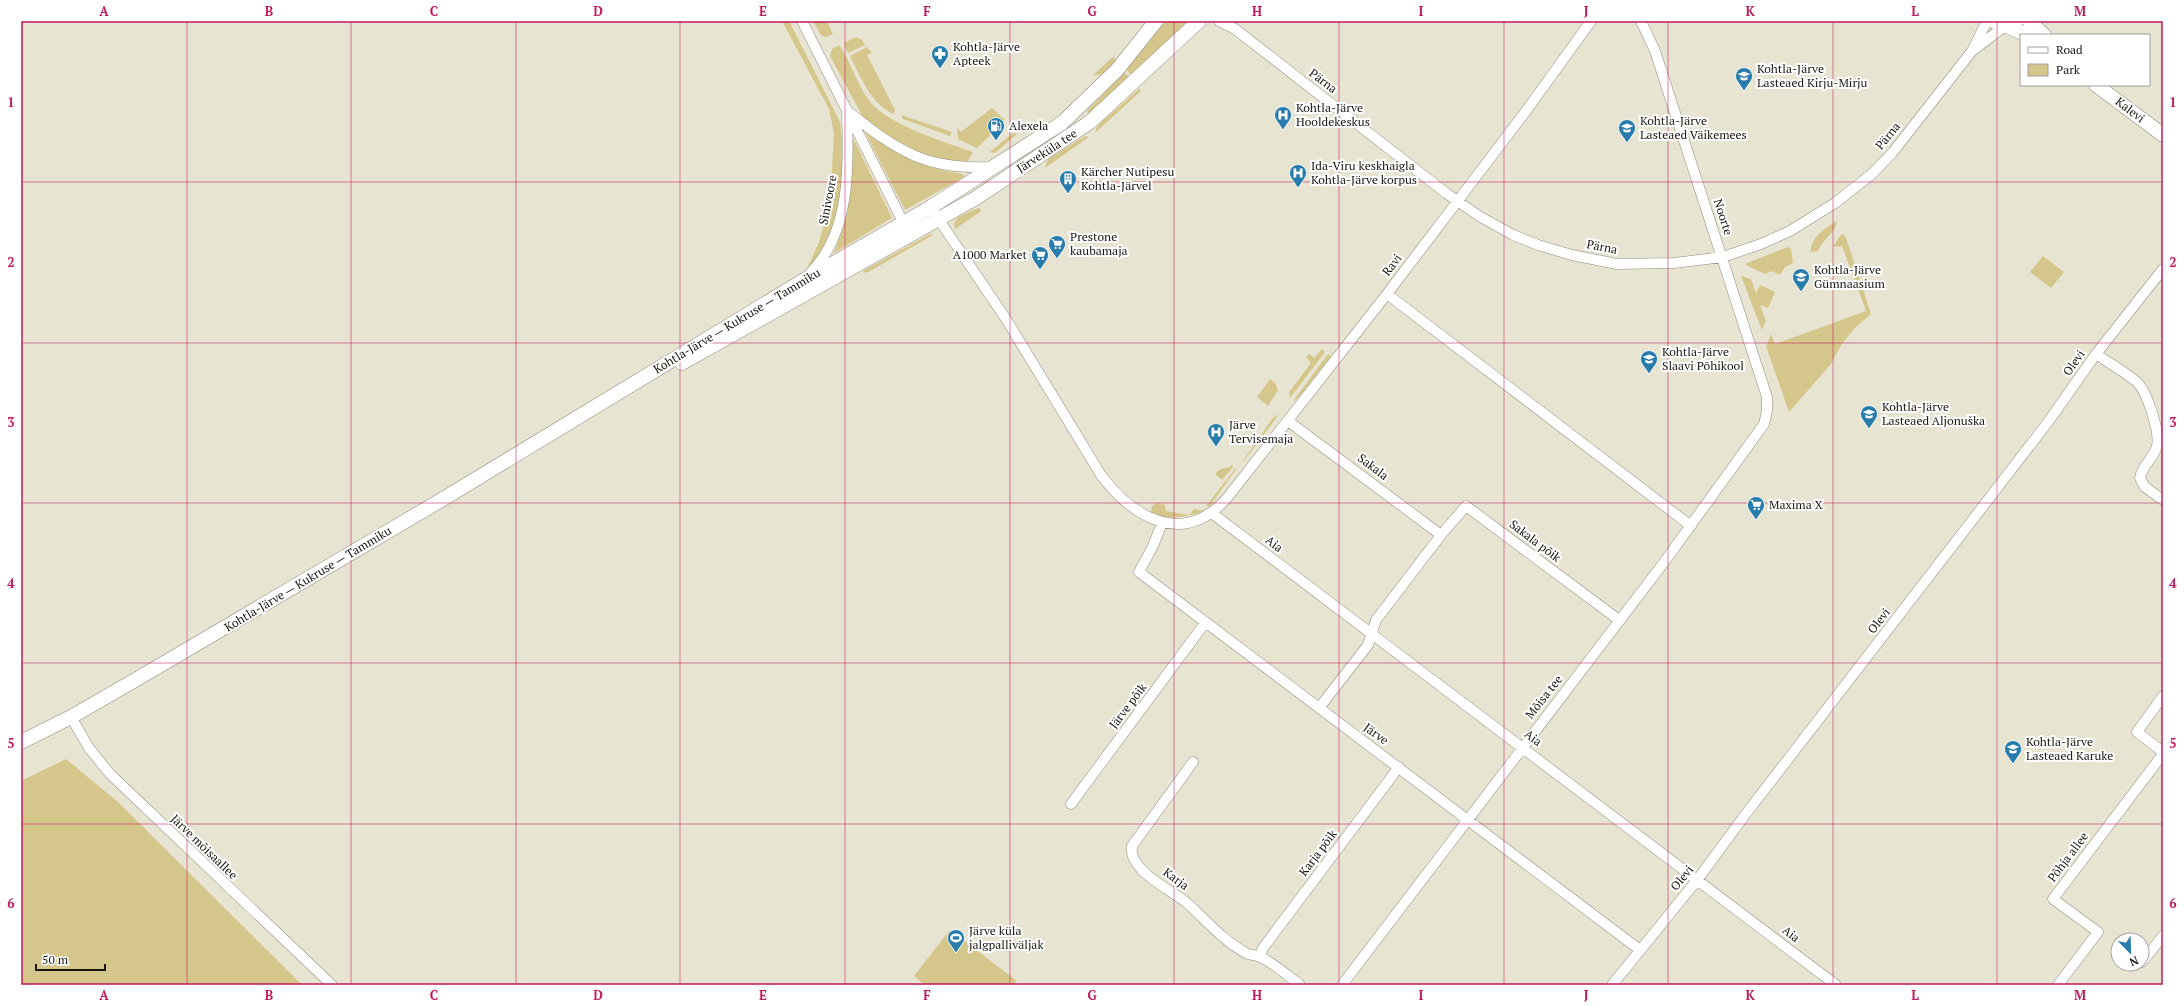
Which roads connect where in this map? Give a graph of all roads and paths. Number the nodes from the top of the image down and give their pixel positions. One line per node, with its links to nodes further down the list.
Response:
1 (802, 21): 15 (street, Sinivoore)
2 (1156, 21): 18 (main road, Järveküla tee)
3 (1199, 21): 20 (main road, Järveküla tee)
4 (1219, 21): 19 (street, Pärna)
5 (1591, 21): 19 (street, Ravi)
6 (1642, 21): 24 (street, Noorte)
7 (1987, 21): 12 (street, Pärna)
8 (2029, 21): 11 (main road)
9 (2005, 23): 10 (main road); 12 (street, Pärna)
10 (2025, 34)
11 (2043, 34)
12 (1972, 51): 24 (street, Pärna)
13 (2097, 86): 17 (main road, Kalevi)
14 (2111, 86): 16 (main road, Kalevi)
15 (847, 111): 18 (street, Sinivoore); 21 (street, Sinivoore); 26 (street, Sinivoore)
16 (2163, 125)
17 (2163, 135)
18 (993, 167): 20 (main road, Järveküla tee)
19 (1456, 201): 24 (street, Pärna); 27 (street, Ravi)
20 (935, 213): 21 (main road, Järveküla tee); 34 (street)
21 (906, 229): 22 (main road, Järveküla tee); 23 (main road, Järveküla tee)
22 (885, 234): 26 (main road, Kohtla-Järve — Kukruse — Tammiku)
23 (875, 255): 29 (main road, Kohtla-Järve — Kukruse — Tammiku)
24 (1723, 257): 31 (street, Noorte)
25 (2163, 269): 28 (street, Olevi)
26 (801, 282): 29 (main road, Kohtla-Järve — Kukruse — Tammiku)
27 (1387, 294): 30 (street, Ravi); 35 (street)
28 (2096, 354): 32 (street); 50 (street, Olevi)
29 (591, 410): 42 (main road, Kohtla-Järve — Kukruse — Tammiku)
30 (1288, 421): 33 (street, Ravi); 36 (street, Sakala)
31 (1764, 424): 35 (street, Mõisa tee)
32 (2163, 500)
33 (1209, 516): 34 (street); 39 (street, Aia)
34 (1162, 523): 38 (street, Järve)
35 (1691, 526): 37 (street, Mõisa tee)
36 (1441, 535): 37 (street, Sakala põik); 39 (street)
37 (1619, 620): 44 (street, Mõisa tee)
38 (1205, 623): 41 (street, Järve); 48 (street, Järve põik)
39 (1371, 634): 41 (street); 44 (street, Aia)
40 (2163, 696): 45 (street, Põhja allee)
41 (1319, 708): 47 (street, Järve)
42 (71, 717): 43 (main road, Kohtla-Järve — Kukruse — Tammiku); 55 (street, Järve mõisaallee)
43 (21, 742)
44 (1522, 747): 49 (street, Mõisa tee); 50 (street, Aia)
45 (2163, 753): 60 (street, Põhja allee)
46 (1193, 762): 54 (street, Karja)
47 (1399, 767): 49 (street, Järve); 54 (street, Karja põik)
48 (1071, 804)
49 (1469, 819): 52 (street, Järve); 57 (street, Mõisa tee)
50 (1698, 879): 52 (street, Olevi); 59 (street, Aia)
51 (2163, 936): 53 (street)
52 (1640, 950): 58 (street, Olevi)
53 (2150, 952)
54 (1260, 957): 56 (street, Karja)
55 (332, 985)
56 (1300, 985)
57 (1342, 985)
58 (1612, 985)
59 (1836, 985)
60 (2058, 985)

